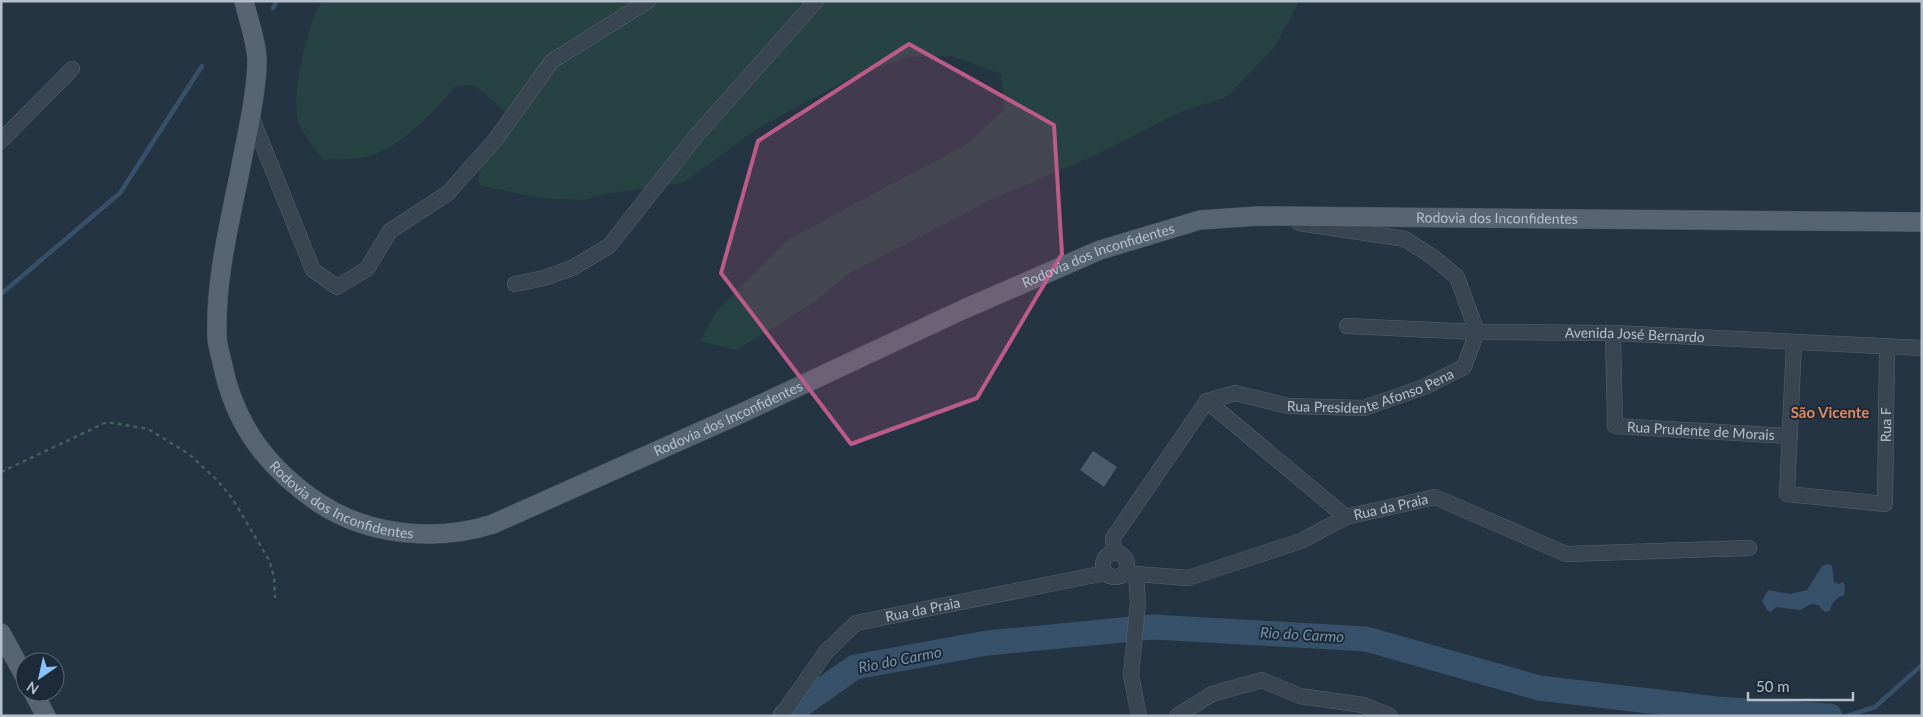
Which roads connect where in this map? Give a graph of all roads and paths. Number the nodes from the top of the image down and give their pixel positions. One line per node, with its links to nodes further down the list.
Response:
1 (244, 1): 5 (main road, Rodovia dos Inconfidentes)
2 (648, 1): 5 (street)
3 (816, 1): 9 (street)
4 (72, 69): 6 (street)
5 (251, 116): 7 (main road, Rodovia dos Inconfidentes)
6 (1, 142)
7 (1258, 216): 8 (main road, Rodovia dos Inconfidentes); 11 (street)
8 (1922, 222)
9 (515, 284)
10 (1347, 326): 11 (street, Avenida José Bernardo)
11 (1478, 332): 12 (street, Avenida José Bernardo); 16 (street, Rua Presidente Afonso Pena)
12 (1613, 332): 13 (street, Avenida José Bernardo); 17 (street, Rua Prudente de Morais)
13 (1794, 343): 14 (street, Avenida José Bernardo); 17 (street)
14 (1887, 346): 15 (street, Avenida José Bernardo); 17 (street, Rua F)
15 (1922, 348)
16 (1207, 401): 19 (street); 21 (street)
17 (1790, 436)
18 (1, 472): 24 (path)
19 (1346, 517): 20 (street, Rua da Praia); 23 (street, Rua da Praia)
20 (1749, 548)
21 (1114, 552): 22 (street); 23 (street)
22 (1106, 573): 23 (street); 29 (street, Rua da Praia)
23 (1130, 575): 30 (street)
24 (275, 598)
25 (1, 633): 26 (main road)
26 (15, 659)
27 (38, 702): 28 (main road)
28 (46, 716)
29 (781, 716)
30 (1139, 716)
31 (1177, 716): 32 (street)
32 (1390, 716)

